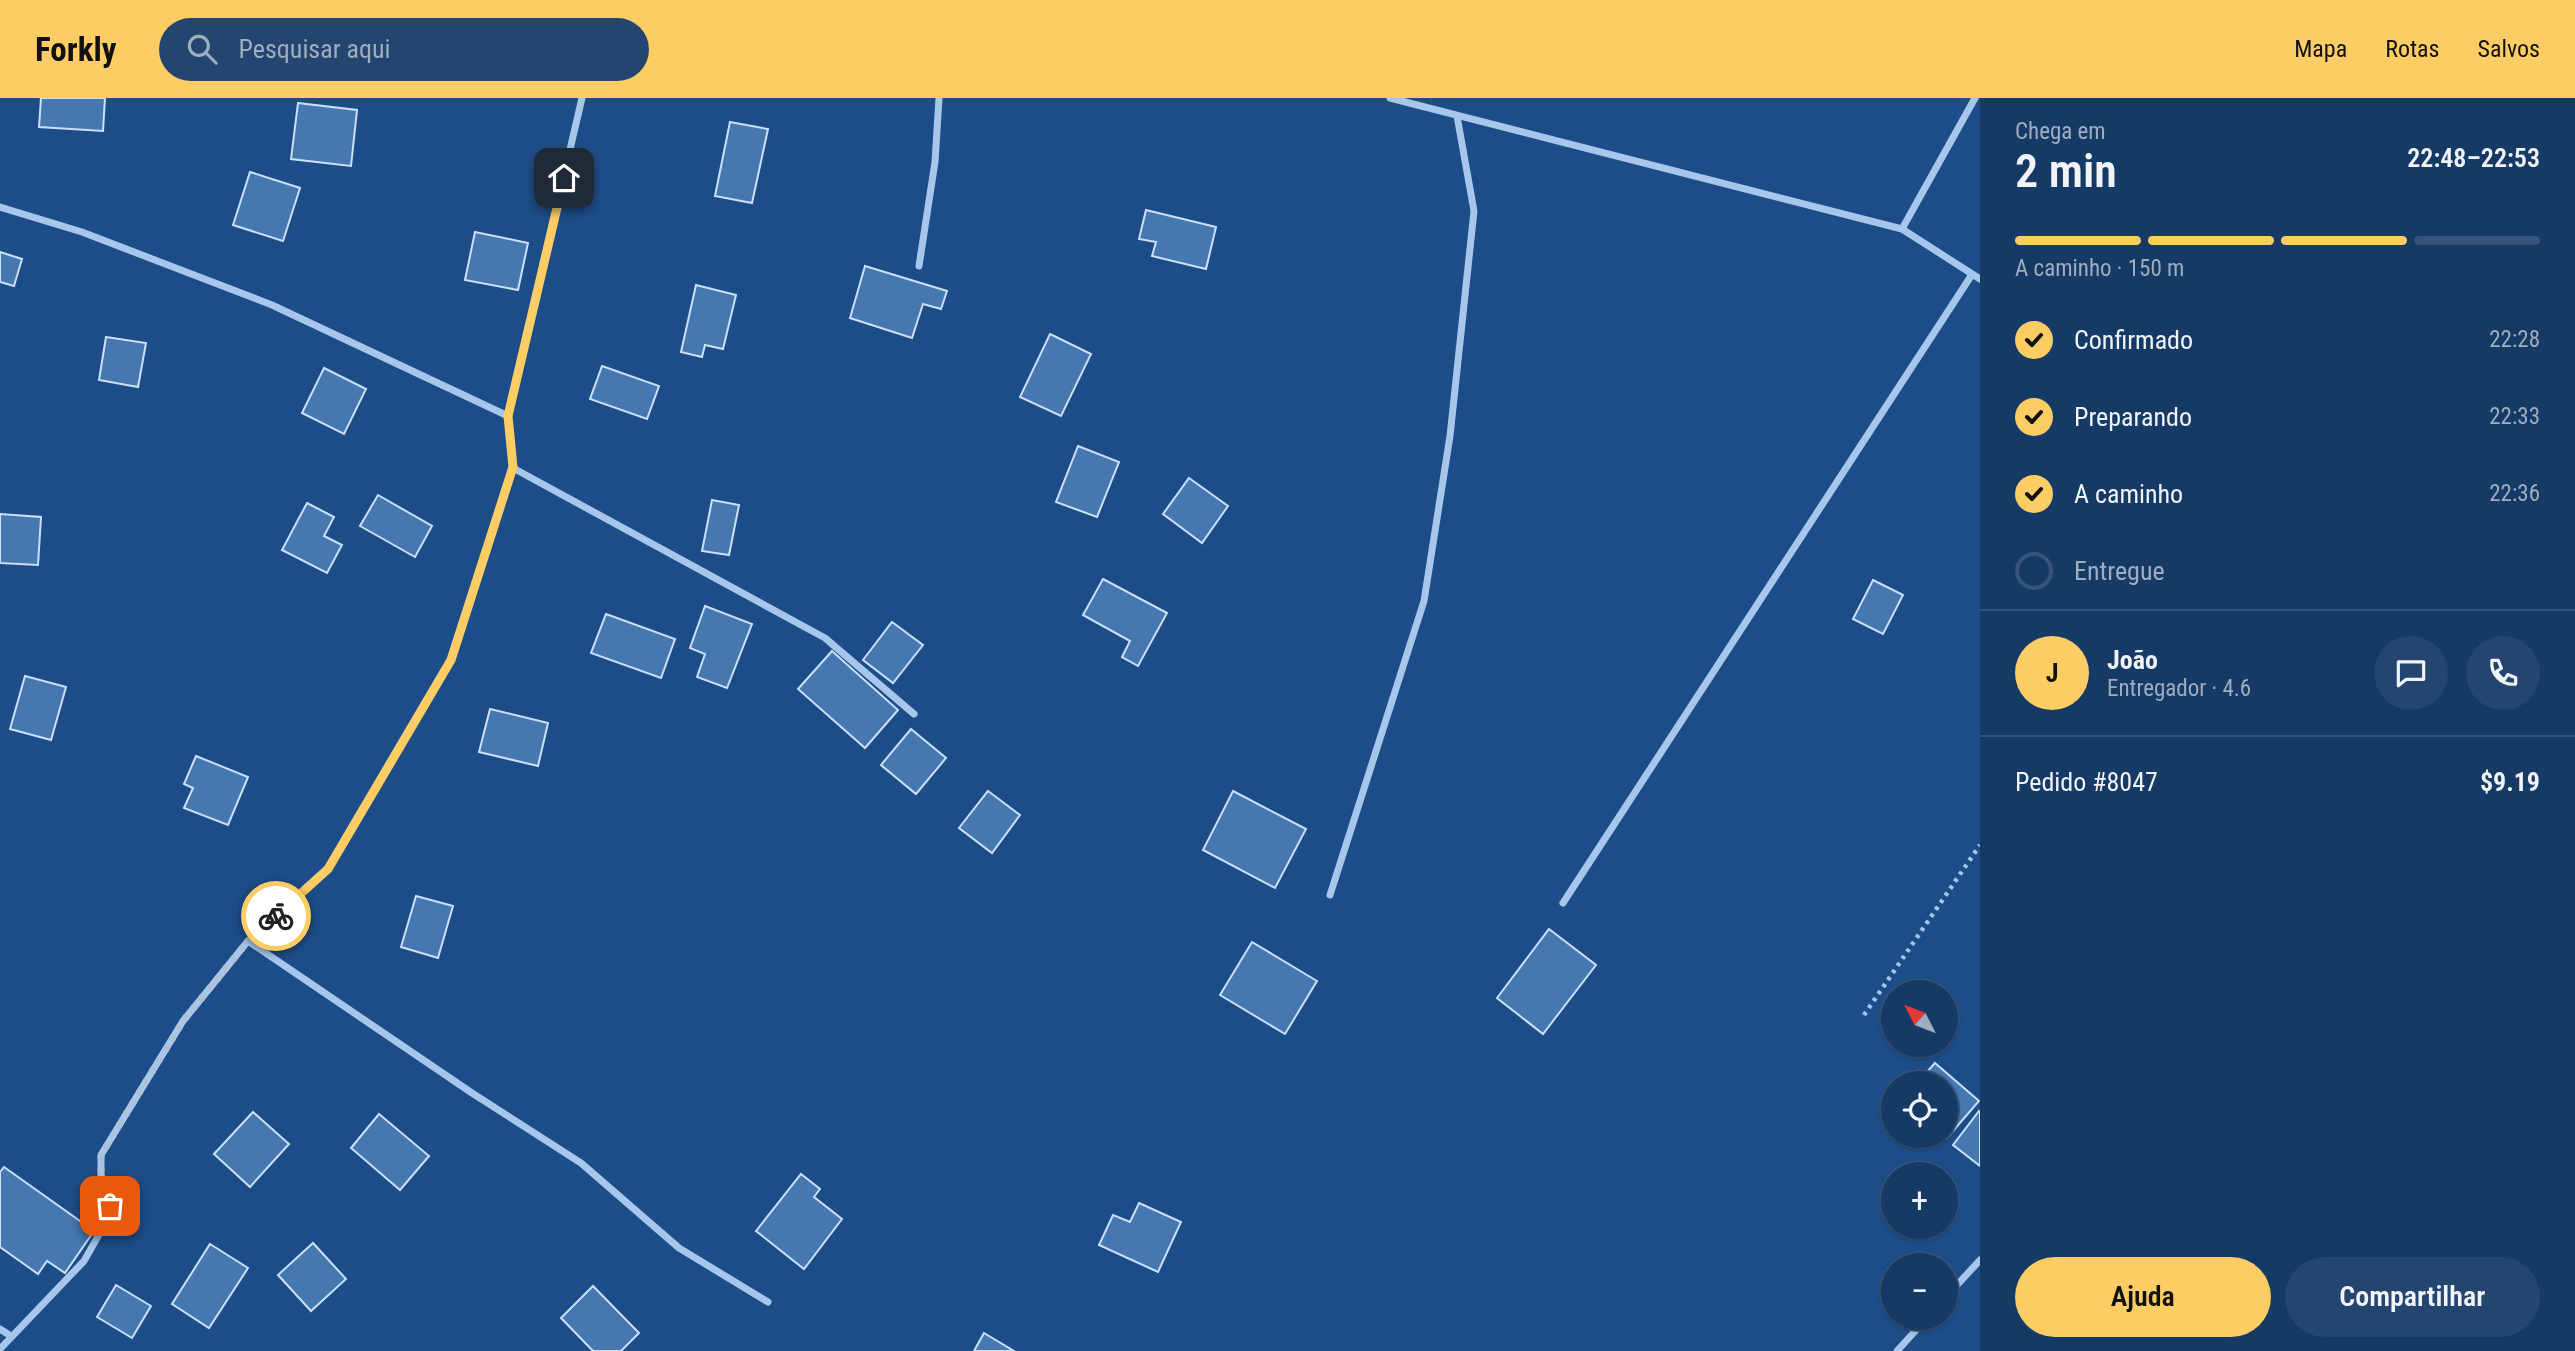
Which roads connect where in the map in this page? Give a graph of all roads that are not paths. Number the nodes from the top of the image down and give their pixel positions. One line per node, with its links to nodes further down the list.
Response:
1 (582, 98): 11 (street)
2 (939, 98): 8 (street)
3 (1390, 98): 5 (street)
4 (1975, 98): 7 (street)
5 (1457, 116): 7 (street); 14 (street)
6 (0, 206): 11 (street)
7 (1902, 229): 9 (street)
8 (919, 266)
9 (1971, 276): 10 (street); 15 (street)
10 (1980, 279)
11 (508, 416): 12 (street)
12 (513, 467): 13 (street); 16 (street)
13 (914, 714)
14 (1330, 895)
15 (1563, 903)
16 (248, 941): 19 (street); 22 (street)
17 (1980, 1260): 18 (street)
18 (1958, 1284)
19 (768, 1302)
20 (0, 1329): 22 (street)
21 (1916, 1330): 24 (street)
22 (11, 1336): 23 (street)
23 (0, 1349)
24 (1897, 1351)

